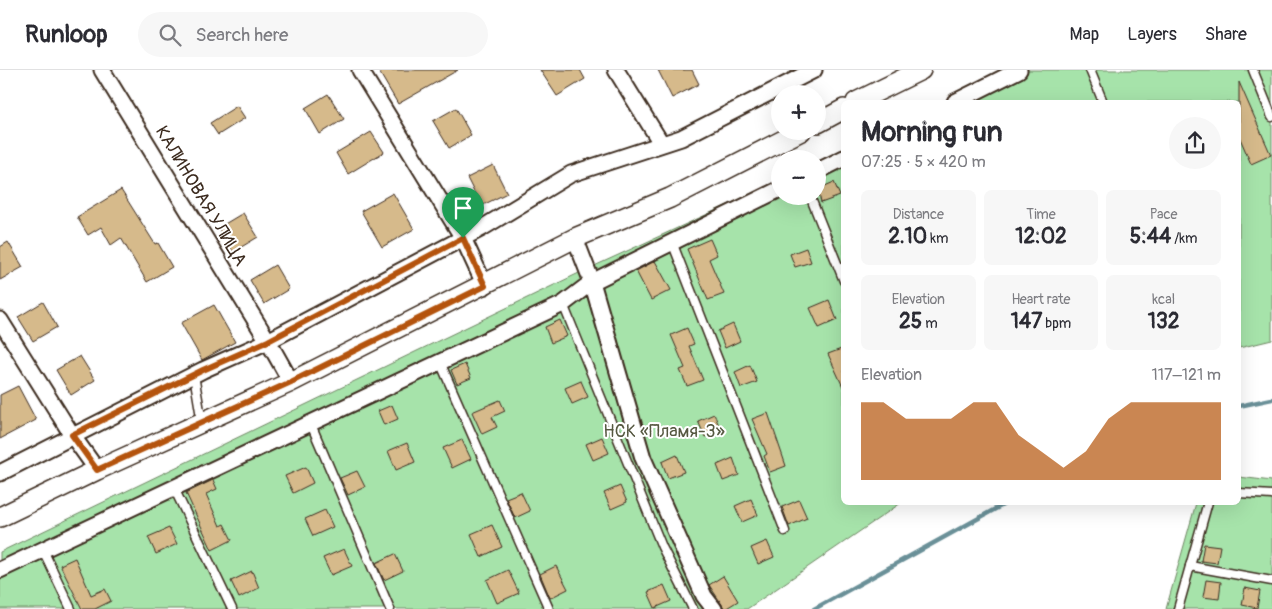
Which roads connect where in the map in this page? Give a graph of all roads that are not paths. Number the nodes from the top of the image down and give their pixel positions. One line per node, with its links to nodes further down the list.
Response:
1 (102, 70): 29 (street, КАЛИНОВАЯ УЛИЦА)
2 (360, 70): 21 (street)
3 (616, 70): 16 (street)
4 (814, 70): 16 (street)
5 (921, 70): 9 (street)
6 (1019, 70): 10 (street)
7 (1090, 70): 11 (lane)
8 (1253, 70): 13 (lane)
9 (860, 100)
10 (959, 100)
11 (1102, 100)
12 (841, 110): 14 (street)
13 (1272, 117)
14 (826, 118)
15 (783, 140): 22 (street)
16 (661, 143): 21 (street)
17 (841, 160): 18 (street)
18 (826, 167)
19 (771, 193): 23 (street)
20 (814, 205): 24 (lane)
21 (463, 238): 26 (street); 29 (street)
22 (575, 238): 25 (street); 26 (street)
23 (672, 242): 25 (street); 43 (lane)
24 (841, 274)
25 (592, 282): 27 (street); 53 (street)
26 (485, 286): 32 (street)
27 (563, 304): 30 (street); 52 (lane)
28 (0, 320): 35 (street)
29 (268, 341): 31 (street); 32 (street, КАЛИНОВАЯ УЛИЦА)
30 (440, 362): 33 (street); 51 (lane)
31 (194, 375): 34 (lane); 35 (street)
32 (291, 382): 34 (street)
33 (310, 422): 38 (street); 50 (lane)
34 (202, 423): 36 (street)
35 (72, 435): 36 (street); 37 (street)
36 (97, 470): 42 (street)
37 (0, 472)
38 (173, 486): 44 (street); 49 (lane)
39 (1241, 493): 40 (lane)
40 (1272, 495)
41 (1207, 505): 45 (lane)
42 (0, 518)
43 (785, 531)
44 (43, 550): 46 (street); 48 (lane)
45 (1190, 566): 47 (lane); 54 (lane)
46 (0, 570)
47 (1272, 581)
48 (71, 609)
49 (232, 609)
50 (390, 609)
51 (549, 609)
52 (693, 609)
53 (714, 609)
54 (1178, 609)

